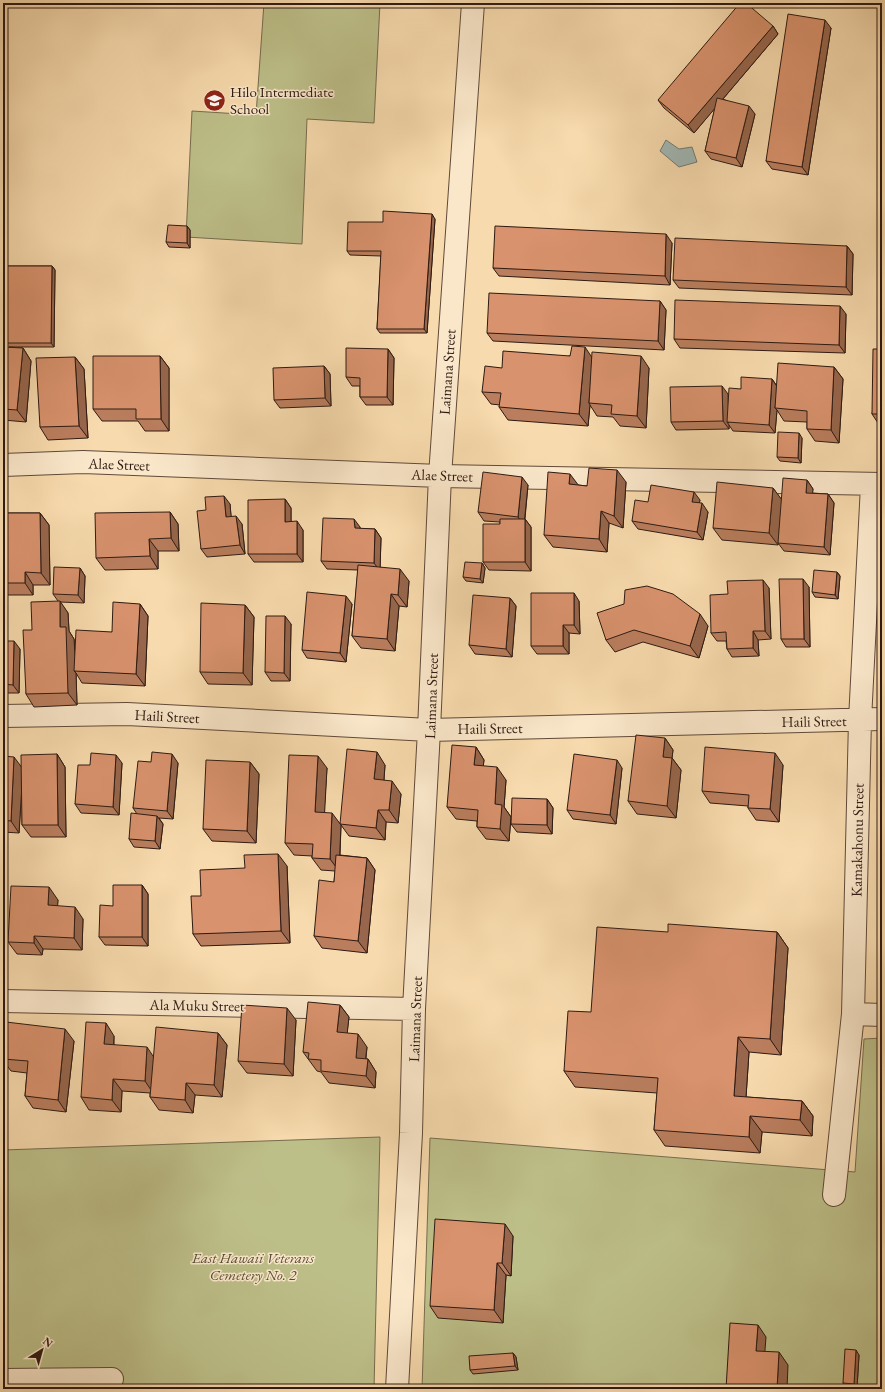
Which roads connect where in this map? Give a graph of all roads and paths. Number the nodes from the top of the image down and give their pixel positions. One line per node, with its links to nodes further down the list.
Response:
1 (473, 3): 3 (street, Laimana Street)
2 (3, 465): 3 (street, Alae Street)
3 (440, 476): 4 (street, Alae Street); 8 (street, Laimana Street)
4 (877, 485): 7 (street, Kamakahonu Street)
5 (3, 716): 8 (street, Haili Street)
6 (882, 719): 7 (street, Haili Street)
7 (860, 720): 8 (street, Haili Street); 11 (street, Kamakahonu Street)
8 (429, 730): 10 (street, Laimana Street)
9 (3, 1002): 10 (street, Ala Muku Street)
10 (414, 1009): 16 (street, Laimana Street)
11 (853, 1014): 12 (street); 13 (street, Kamakahonu Street)
12 (882, 1015)
13 (834, 1195)
14 (112, 1379): 15 (street)
15 (3, 1380)
16 (397, 1389)

